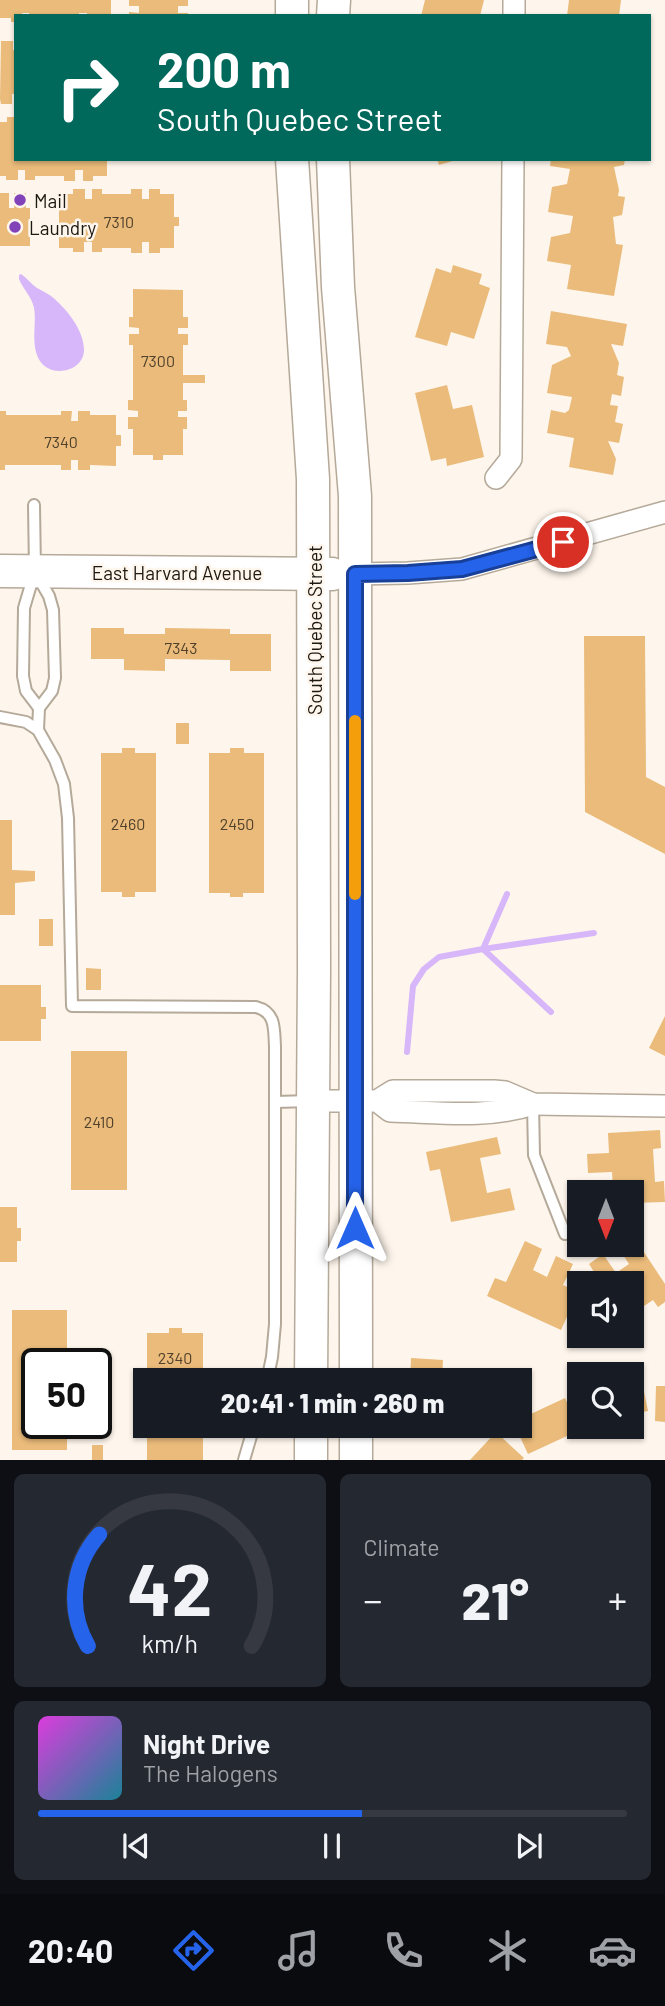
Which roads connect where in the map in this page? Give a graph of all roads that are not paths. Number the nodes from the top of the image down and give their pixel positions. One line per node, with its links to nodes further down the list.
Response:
1 (292, 161): 9 (main road, South Quebec Street)
2 (333, 161): 10 (main road)
3 (513, 161): 4 (street)
4 (496, 478)
5 (34, 505): 8 (lane)
6 (665, 512): 10 (street)
7 (0, 571): 8 (main road, East Harvard Avenue)
8 (35, 571): 9 (main road, East Harvard Avenue); 11 (lane); 11 (lane)
9 (313, 574): 10 (main road, East Harvard Avenue); 14 (main road, South Quebec Street)
10 (355, 574): 15 (main road)
11 (39, 708): 13 (lane)
12 (0, 717): 13 (lane)
13 (38, 730): 16 (lane)
14 (313, 1101): 15 (street); 16 (lane); 21 (main road, South Quebec Street)
15 (366, 1101): 17 (street); 22 (main road)
16 (275, 1102): 20 (lane)
17 (533, 1104): 18 (street); 19 (lane)
18 (665, 1107)
19 (565, 1234)
20 (270, 1368)
21 (311, 1368)
22 (356, 1368)
23 (251, 1438): 26 (lane)
24 (311, 1438): 29 (main road)
25 (356, 1438): 30 (main road)
26 (249, 1446): 27 (lane); 28 (lane)
27 (244, 1460)
28 (256, 1460)
29 (311, 1460)
30 (356, 1460)

